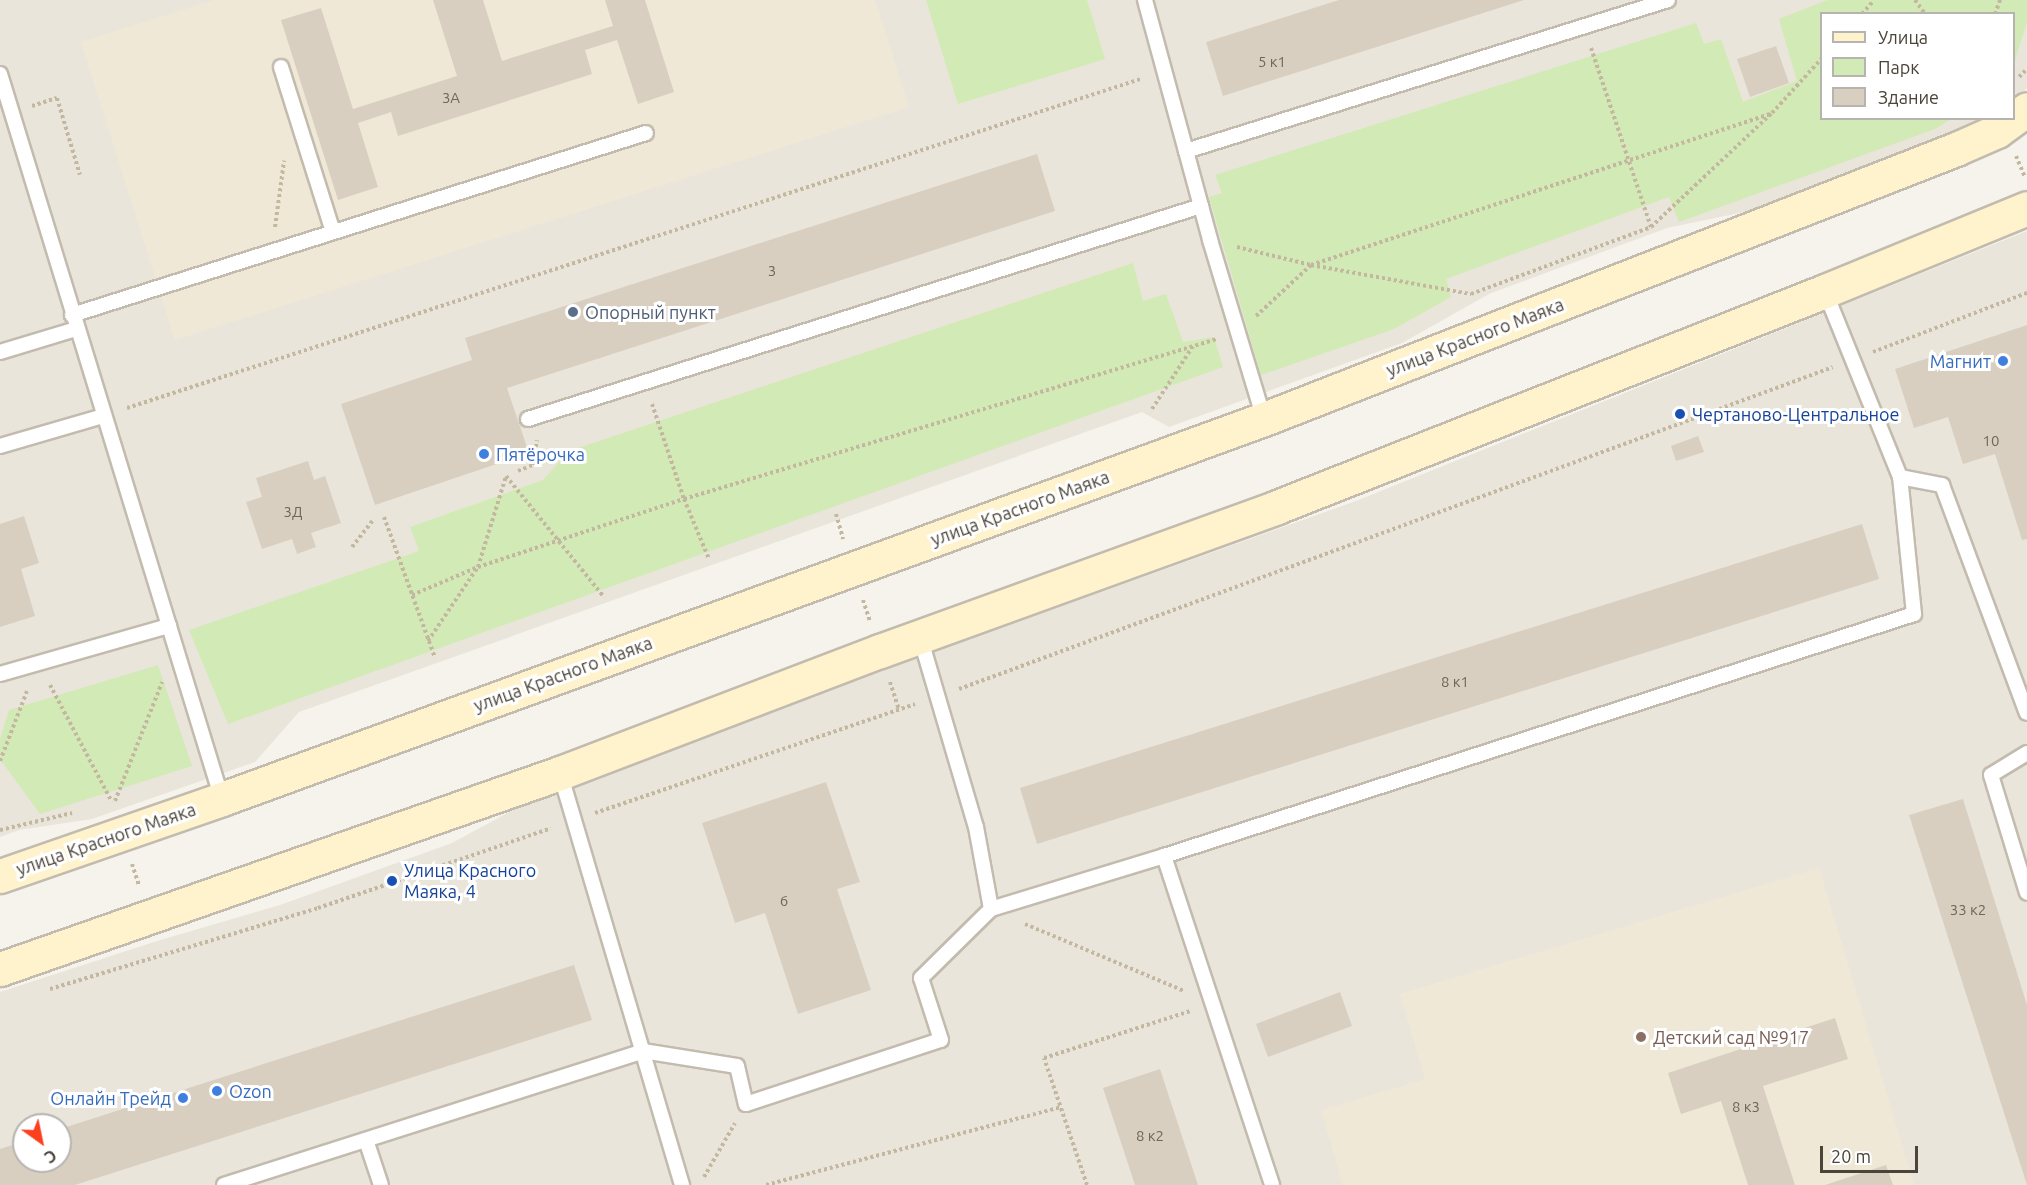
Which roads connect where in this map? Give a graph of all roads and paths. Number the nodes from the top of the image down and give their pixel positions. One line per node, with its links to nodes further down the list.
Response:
1 (1145, 0): 8 (lane)
2 (1668, 0): 15 (lane)
3 (1874, 0): 4 (path)
4 (1864, 12)
5 (1590, 47): 16 (path)
6 (1820, 59): 12 (path)
7 (280, 67): 10 (lane)
8 (1164, 72): 15 (lane); 34 (path)
9 (0, 74): 11 (lane)
10 (292, 104): 21 (lane); 23 (path)
11 (11, 112): 17 (path); 27 (lane)
12 (1772, 112): 16 (path); 20 (path)
13 (2012, 120): 36 (street, улица Красного Маяка)
14 (646, 133): 21 (lane)
15 (1186, 151): 18 (lane)
16 (1628, 160): 20 (path); 24 (path)
17 (80, 175)
18 (1201, 206): 22 (lane); 32 (lane)
19 (2027, 208): 25 (street)
20 (1651, 227): 24 (path)
21 (333, 232): 23 (lane)
22 (1210, 240): 24 (path); 28 (lane)
23 (271, 252): 27 (lane)
24 (1311, 265): 28 (path)
25 (1825, 291): 31 (lane); 55 (street)
26 (2027, 293): 31 (path)
27 (74, 322): 30 (lane); 34 (lane)
28 (1238, 333): 29 (path); 36 (lane)
29 (1194, 345): 33 (path); 41 (path)
30 (0, 352)
31 (1852, 360): 40 (lane)
32 (645, 383): 35 (lane); 41 (path)
33 (1152, 409)
34 (104, 416): 37 (lane); 54 (lane)
35 (528, 419)
36 (1264, 419): 67 (street, улица Красного Маяка)
37 (0, 446)
38 (533, 465): 39 (path)
39 (518, 471)
40 (1900, 477): 63 (lane); 72 (lane)
41 (684, 499): 45 (path); 48 (path)
42 (836, 514): 46 (path)
43 (384, 518): 50 (path)
44 (372, 521): 47 (path)
45 (557, 541): 49 (path); 49 (path); 52 (path)
46 (844, 542)
47 (352, 547)
48 (709, 559)
49 (478, 567): 50 (path); 56 (path)
50 (412, 595): 56 (path)
51 (862, 595): 53 (path)
52 (604, 597)
53 (871, 624)
54 (169, 626): 57 (lane); 59 (lane)
55 (920, 637): 66 (street); 77 (lane)
56 (428, 641): 58 (path)
57 (176, 649): 67 (lane); 68 (path)
58 (435, 658)
59 (38, 663): 60 (lane); 65 (path); 68 (path)
60 (0, 674)
61 (889, 679): 62 (path)
62 (899, 710)
63 (2027, 713)
64 (2027, 753): 76 (lane)
65 (0, 761)
66 (560, 773): 78 (street); 80 (lane)
67 (222, 799): 74 (street, улица Красного Маяка)
68 (113, 804): 69 (path)
69 (102, 807)
70 (79, 812): 71 (path)
71 (0, 830)
72 (1164, 856): 77 (lane); 79 (lane)
73 (131, 860): 75 (path)
74 (0, 876)
75 (142, 893)
76 (2027, 893)
77 (991, 909): 79 (path); 81 (lane)
78 (0, 969)
79 (1212, 1003): 82 (path); 90 (lane)
80 (643, 1051): 81 (lane); 83 (lane); 86 (lane)
81 (746, 1104): 87 (path)
82 (1061, 1107): 88 (path); 89 (path)
83 (366, 1140): 84 (lane); 85 (lane)
84 (224, 1185)
85 (381, 1185)
86 (682, 1185)
87 (700, 1185)
88 (766, 1185)
89 (1087, 1185)
90 (1272, 1185)

